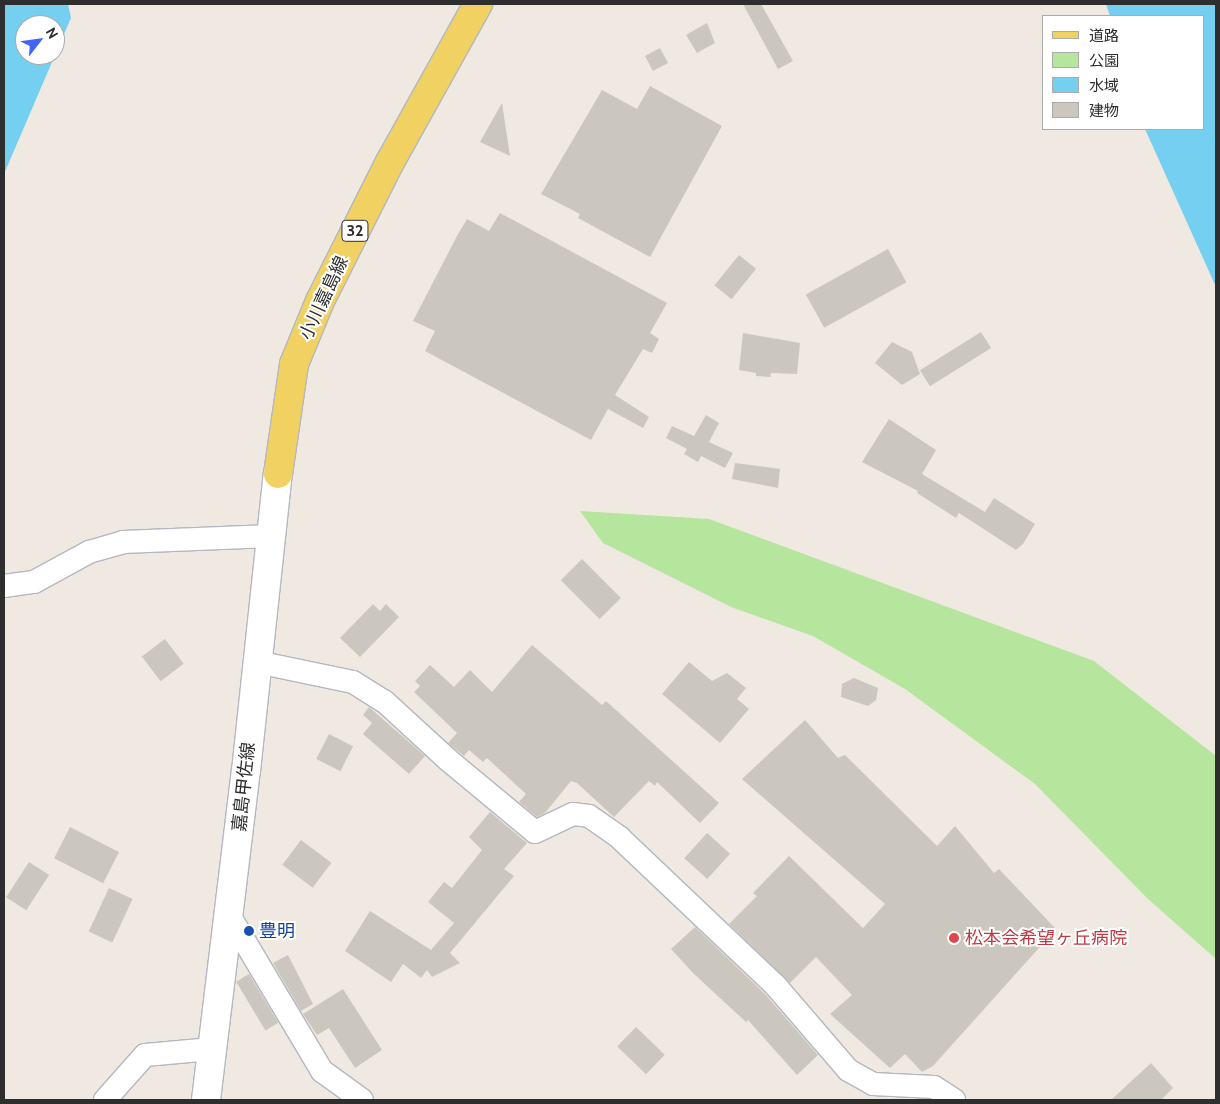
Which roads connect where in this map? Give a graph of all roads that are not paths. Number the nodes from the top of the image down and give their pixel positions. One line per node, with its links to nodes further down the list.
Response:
1 (478, 4): 2 (main road, 小川嘉島線 / 32)
2 (278, 474): 3 (main road, 嘉島甲佐線)
3 (271, 536): 4 (street); 5 (main road, 嘉島甲佐線)
4 (4, 586)
5 (257, 662): 6 (main road, 嘉島甲佐線); 11 (street)
6 (230, 915): 7 (main road, 嘉島甲佐線); 10 (street)
7 (212, 1049): 8 (street); 9 (main road, 嘉島甲佐線)
8 (105, 1100)
9 (206, 1100)
10 (362, 1100)
11 (954, 1100)

